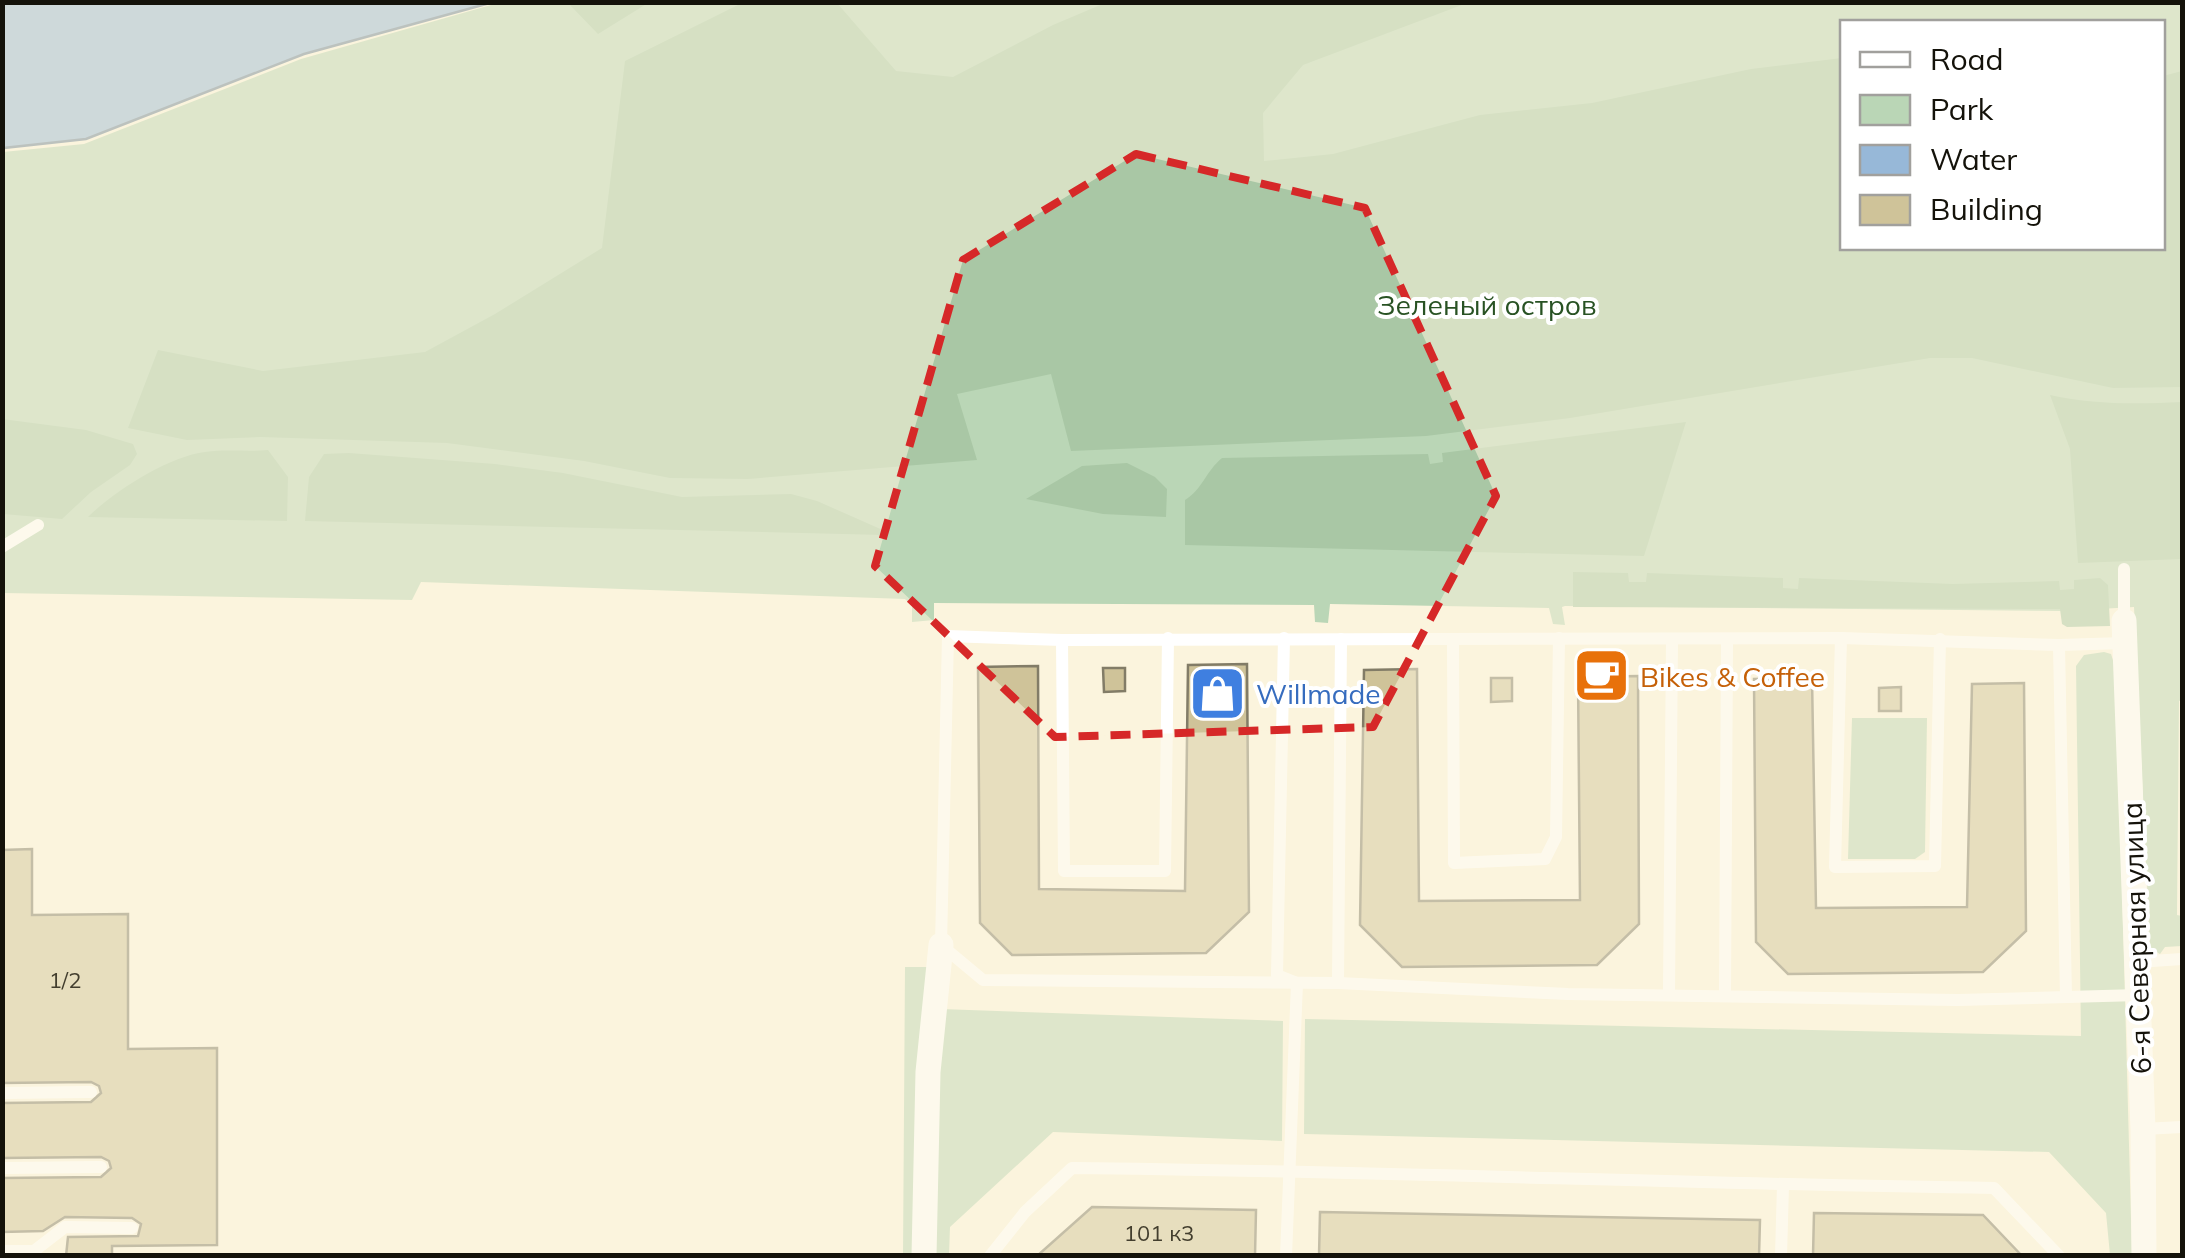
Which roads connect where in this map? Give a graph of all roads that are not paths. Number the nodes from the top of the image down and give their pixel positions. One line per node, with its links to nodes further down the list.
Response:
1 (38, 525): 2 (lane)
2 (2, 547)
3 (2124, 570): 4 (lane)
4 (2125, 632): 15 (lane); 18 (street, 6-я Северная улица)
5 (1168, 638): 6 (lane); 13 (lane); 13 (lane)
6 (1284, 638): 9 (lane); 19 (lane)
7 (1559, 638): 10 (lane); 10 (lane); 11 (lane)
8 (1841, 638): 12 (lane); 12 (lane); 14 (lane)
9 (1342, 639): 10 (lane); 20 (lane)
10 (1453, 639)
11 (1672, 639): 14 (lane); 21 (lane)
12 (1940, 639): 15 (lane)
13 (1062, 640): 16 (lane)
14 (1727, 640): 22 (lane)
15 (2059, 644): 24 (lane)
16 (941, 945): 19 (lane); 35 (street)
17 (2182, 959): 18 (lane)
18 (2137, 962): 23 (street, 6-я Северная улица)
19 (1297, 983): 20 (lane); 31 (lane)
20 (1338, 983): 21 (lane)
21 (1668, 994): 22 (lane)
22 (1725, 994): 24 (lane)
23 (2139, 995): 24 (lane); 28 (street, 6-я Северная улица)
24 (2066, 997)
25 (90, 1092): 26 (lane)
26 (2, 1093)
27 (2182, 1127): 28 (lane)
28 (2143, 1128): 40 (street, 6-я Северная улица)
29 (101, 1166): 30 (lane)
30 (2, 1168)
31 (1290, 1170): 32 (lane); 36 (lane); 37 (lane)
32 (1783, 1185): 38 (lane); 39 (lane)
33 (132, 1228): 34 (lane)
34 (2, 1251)
35 (924, 1256)
36 (990, 1256)
37 (1286, 1256)
38 (1781, 1256)
39 (2059, 1256)
40 (2144, 1256)

